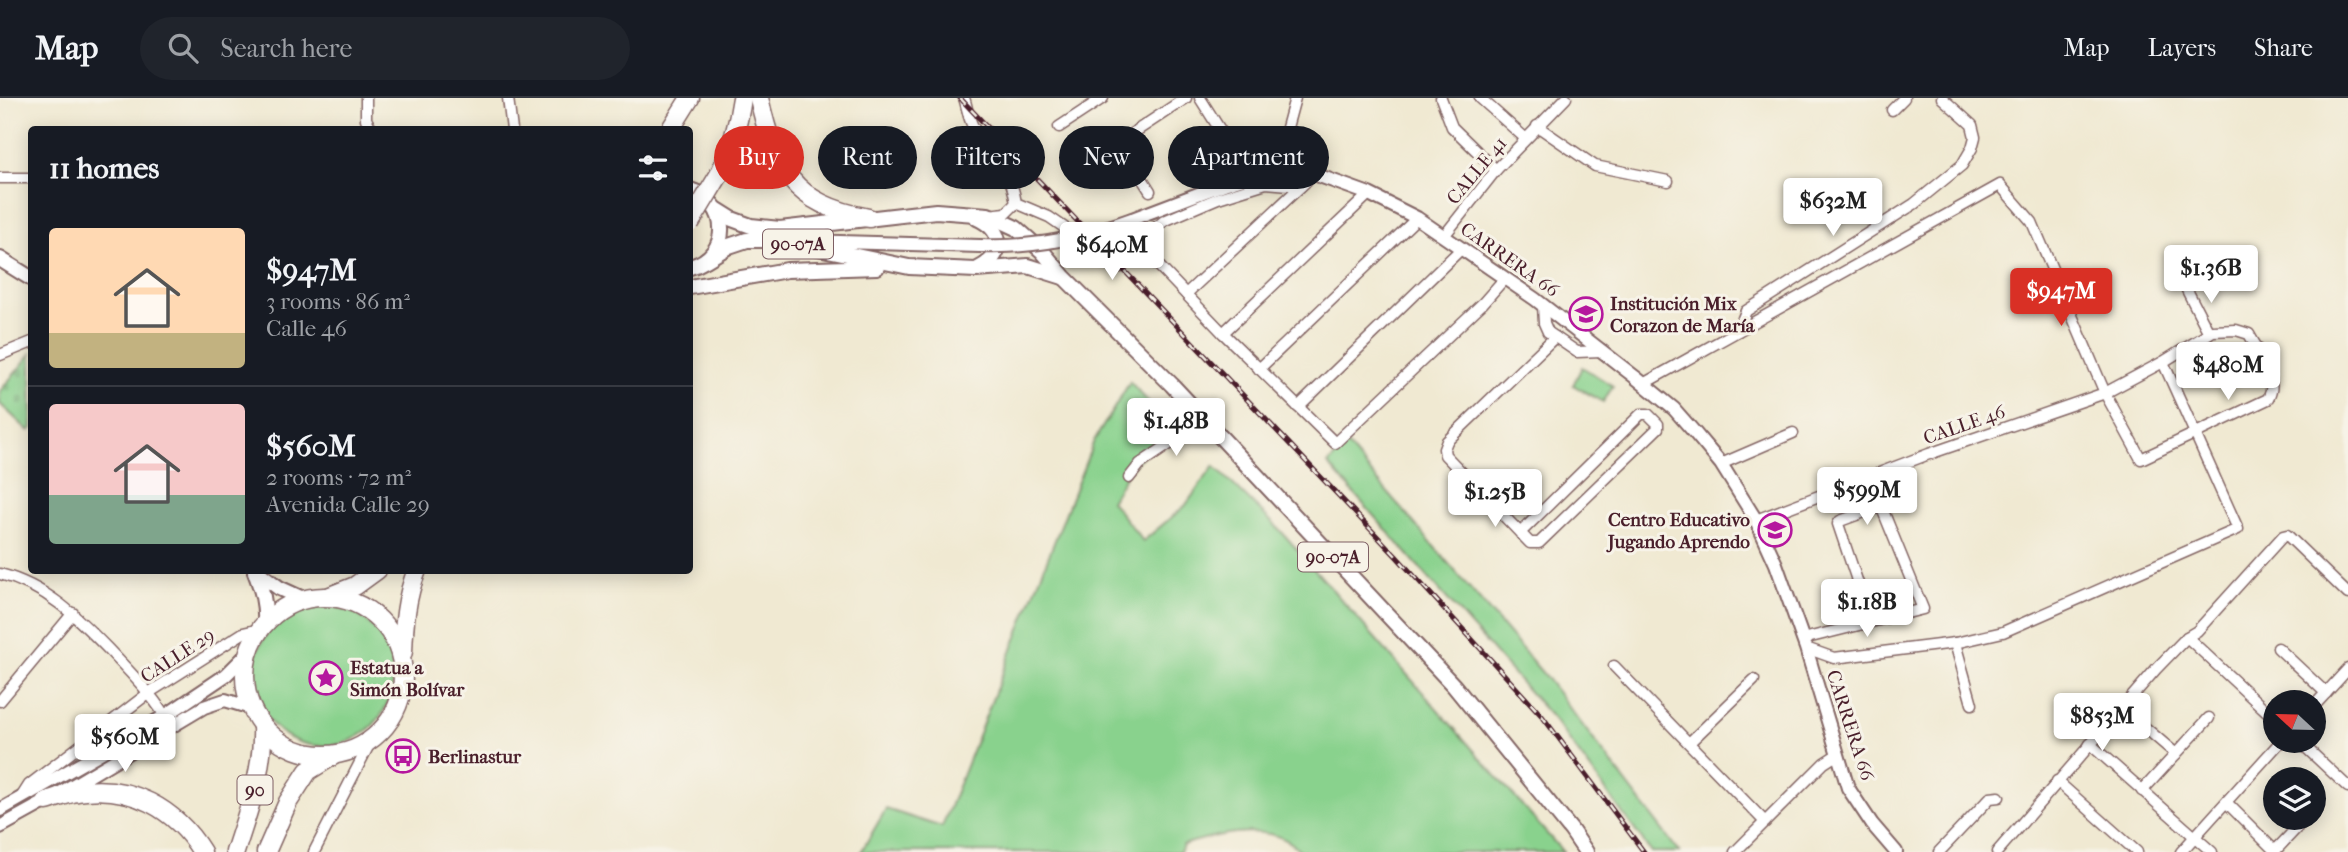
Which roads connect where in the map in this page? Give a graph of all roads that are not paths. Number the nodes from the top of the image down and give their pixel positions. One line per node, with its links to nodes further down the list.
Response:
1 (366, 98): 17 (street)
2 (508, 98): 18 (street)
3 (690, 98): 19 (highway)
4 (742, 98): 40 (highway, bridge)
5 (759, 98): 41 (highway)
6 (964, 98): 36 (street)
7 (1103, 98): 20 (street)
8 (1186, 98): 33 (street)
9 (1199, 98): 21 (street)
10 (1295, 98): 22 (street)
11 (1441, 98): 25 (street)
12 (1479, 98): 24 (street)
13 (1566, 98): 23 (street, CALLE 41)
14 (1904, 98): 16 (street)
15 (1942, 98): 59 (street)
16 (1892, 110)
17 (370, 126)
18 (512, 126)
19 (672, 126)
20 (1061, 126)
21 (1217, 126)
22 (1287, 126)
23 (1537, 126): 24 (street, CALLE 41); 29 (street)
24 (1525, 138): 25 (street, CALLE 41)
25 (1496, 170): 44 (street, CALLE 41)
26 (0, 178): 27 (street)
27 (28, 178)
28 (1329, 179): 35 (street, CARRERA 66)
29 (1668, 181)
30 (1211, 189): 43 (street, CARRERA 66, bridge)
31 (1247, 189): 45 (street)
32 (1298, 189): 57 (street)
33 (1150, 191)
34 (693, 192): 37 (main road)
35 (1369, 194): 42 (street, CARRERA 66); 60 (street)
36 (1016, 203): 39 (street); 45 (street)
37 (716, 209): 43 (main road, 90-07A); 48 (main road)
38 (959, 212): 39 (main road, 90-07A); 41 (main road, 90-07A); 51 (main road)
39 (988, 215): 53 (main road, 90-07A)
40 (693, 218)
41 (869, 218): 43 (main road, 90-07A)
42 (1417, 218): 44 (street, CARRERA 66); 67 (street)
43 (780, 235): 48 (main road, 90-07A); 49 (main road, 90-07A)
44 (1444, 236): 46 (street, CARRERA 66)
45 (1137, 243): 57 (street)
46 (1461, 249): 54 (street, CARRERA 66); 70 (street)
47 (0, 259): 52 (main road)
48 (706, 260): 50 (main road)
49 (893, 265): 51 (main road, 90-07A); 55 (main road)
50 (693, 266)
51 (976, 270): 53 (main road, 90-07A)
52 (28, 276)
53 (1064, 277): 71 (main road, 90-07A)
54 (1505, 278): 58 (street, CARRERA 66); 70 (street)
55 (693, 286)
56 (2187, 290): 61 (street)
57 (1186, 294): 60 (street)
58 (1543, 305): 62 (street); 64 (street, CARRERA 66)
59 (1738, 331): 68 (street); 69 (street)
60 (1223, 333): 67 (street)
61 (2208, 333): 66 (street, CALLE 46); 73 (street)
62 (1555, 337): 64 (street); 77 (street)
63 (28, 344): 65 (street)
64 (1601, 351): 68 (street, CARRERA 66)
65 (0, 355)
66 (2163, 362): 69 (street, CALLE 46); 73 (street)
67 (1259, 369): 70 (street)
68 (1643, 384): 74 (street, CARRERA 66)
69 (2105, 393): 73 (street); 76 (street, CALLE 46)
70 (1298, 407)
71 (1205, 420): 75 (street); 134 (main road, 90-07A)
72 (1793, 433): 74 (street)
73 (2194, 435): 90 (street)
74 (1721, 464): 76 (street, CARRERA 66)
75 (1129, 478)
76 (1756, 520): 91 (street, CARRERA 66)
77 (1520, 533): 77 (street)
78 (257, 574): 88 (main road)
79 (260, 574): 85 (main road)
80 (372, 574): 84 (highway, 90)
81 (415, 574): 94 (highway, 90)
82 (0, 575): 86 (street)
83 (2348, 594): 89 (street)
84 (330, 596): 85 (highway, 90); 94 (highway, 90)
85 (303, 599): 88 (highway, 90)
86 (73, 613): 99 (street); 101 (street)
87 (1871, 622): 87 (street); 91 (street)
88 (263, 626): 93 (highway, 90); 99 (street, CALLE 29)
89 (2187, 637): 103 (street); 105 (street)
90 (1955, 643): 91 (street); 102 (street)
91 (1804, 644): 114 (street, CARRERA 66)
92 (2278, 648): 98 (street)
93 (249, 652): 104 (highway, 90); 106 (street)
94 (402, 663): 109 (highway, 90)
95 (1614, 666): 110 (street)
96 (2348, 668): 100 (street)
97 (1754, 680): 110 (street)
98 (2323, 690)
99 (150, 692): 106 (street); 121 (street, CALLE 29)
100 (2326, 693)
101 (0, 701)
102 (1972, 704)
103 (2122, 707): 111 (street); 115 (street)
104 (251, 708): 108 (highway, 90); 122 (street)
105 (2263, 708)
106 (165, 716): 121 (street)
107 (2209, 719): 115 (street)
108 (262, 726): 116 (highway, 90); 131 (highway, 90)
109 (372, 739): 116 (highway, 90); 133 (street)
110 (1689, 743): 125 (street)
111 (2090, 744): 117 (street); 119 (street)
112 (2271, 753): 123 (street)
113 (2312, 753): 118 (street)
114 (1838, 754): 125 (street); 135 (street, CARRERA 66)
115 (2176, 754): 119 (street)
116 (334, 755): 132 (highway, 90)
117 (2057, 781): 137 (street); 138 (street)
118 (2348, 786)
119 (2142, 791): 128 (street)
120 (1999, 797): 136 (street)
121 (21, 798): 124 (street)
122 (47, 801): 126 (street); 130 (highway)
123 (2227, 803): 128 (street); 141 (street)
124 (0, 810)
125 (1765, 822): 129 (street)
126 (0, 827)
127 (2294, 830): 141 (street)
128 (2195, 837): 139 (street); 140 (street)
129 (1741, 850)
130 (202, 852)
131 (235, 852)
132 (266, 852)
133 (314, 852)
134 (1586, 852)
135 (1896, 852)
136 (1939, 852)
137 (1997, 852)
138 (2137, 852)
139 (2181, 852)
140 (2212, 852)
141 (2275, 852)

